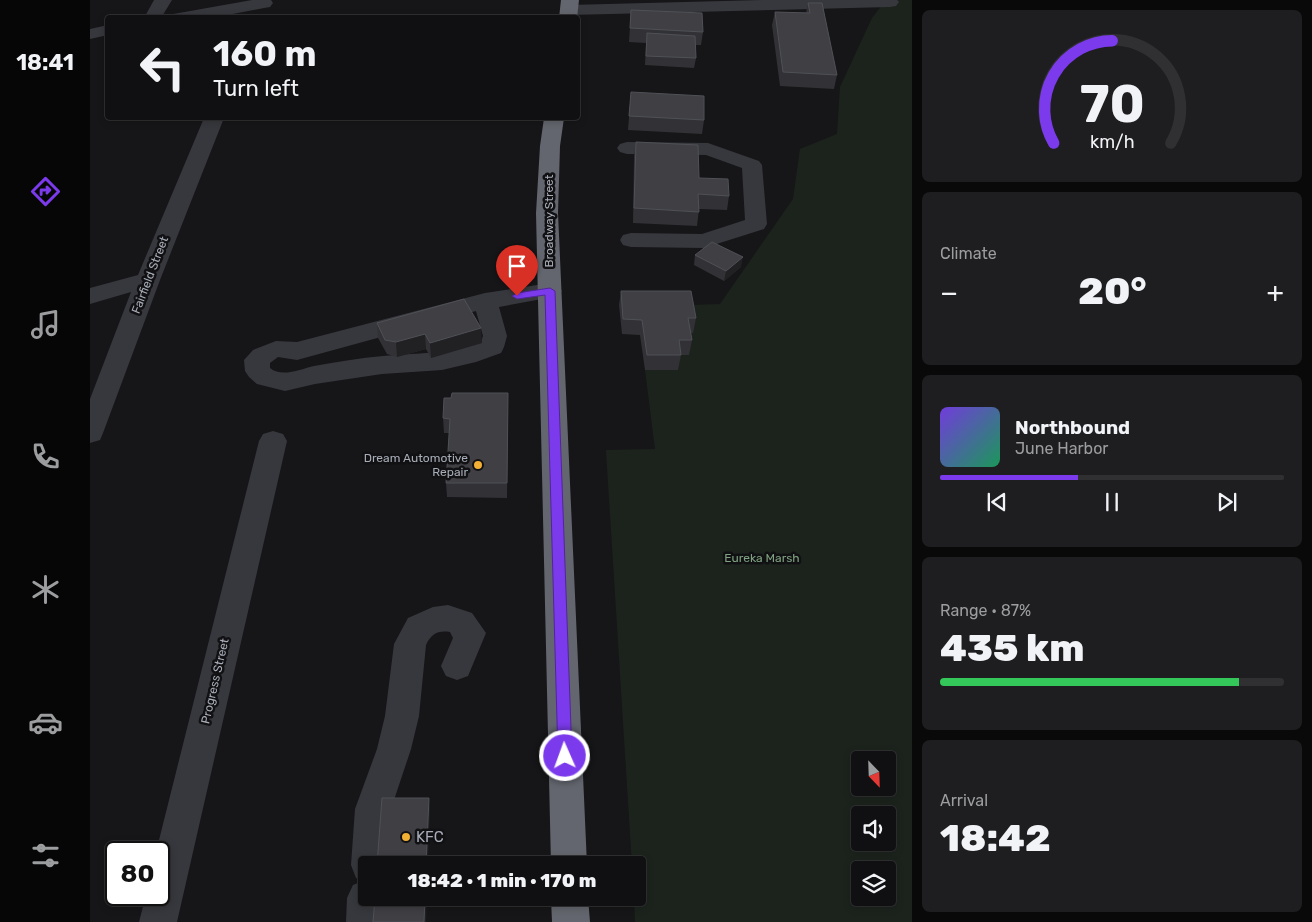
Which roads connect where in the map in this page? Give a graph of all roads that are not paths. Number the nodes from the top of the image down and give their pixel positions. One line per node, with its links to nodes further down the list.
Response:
1 (163, 0): 5 (street)
2 (890, 2): 4 (street)
3 (263, 7): 6 (street)
4 (569, 9)
5 (154, 15)
6 (202, 15)
7 (105, 31): 8 (street)
8 (90, 34)
9 (213, 120): 13 (street, Fairfield Street)
10 (554, 120): 14 (highway, Broadway Street)
11 (627, 148): 12 (street)
12 (631, 240)
13 (148, 280): 15 (street); 17 (street, Fairfield Street)
14 (550, 291): 16 (street); 21 (highway, Broadway Street)
15 (90, 296)
16 (485, 301): 16 (street)
17 (90, 433)
18 (273, 441): 24 (street, Progress Street)
19 (457, 666): 20 (street)
20 (370, 856)
21 (569, 856)
22 (365, 906): 25 (street)
23 (570, 906): 26 (highway)
24 (158, 922)
25 (364, 922)
26 (571, 922)

